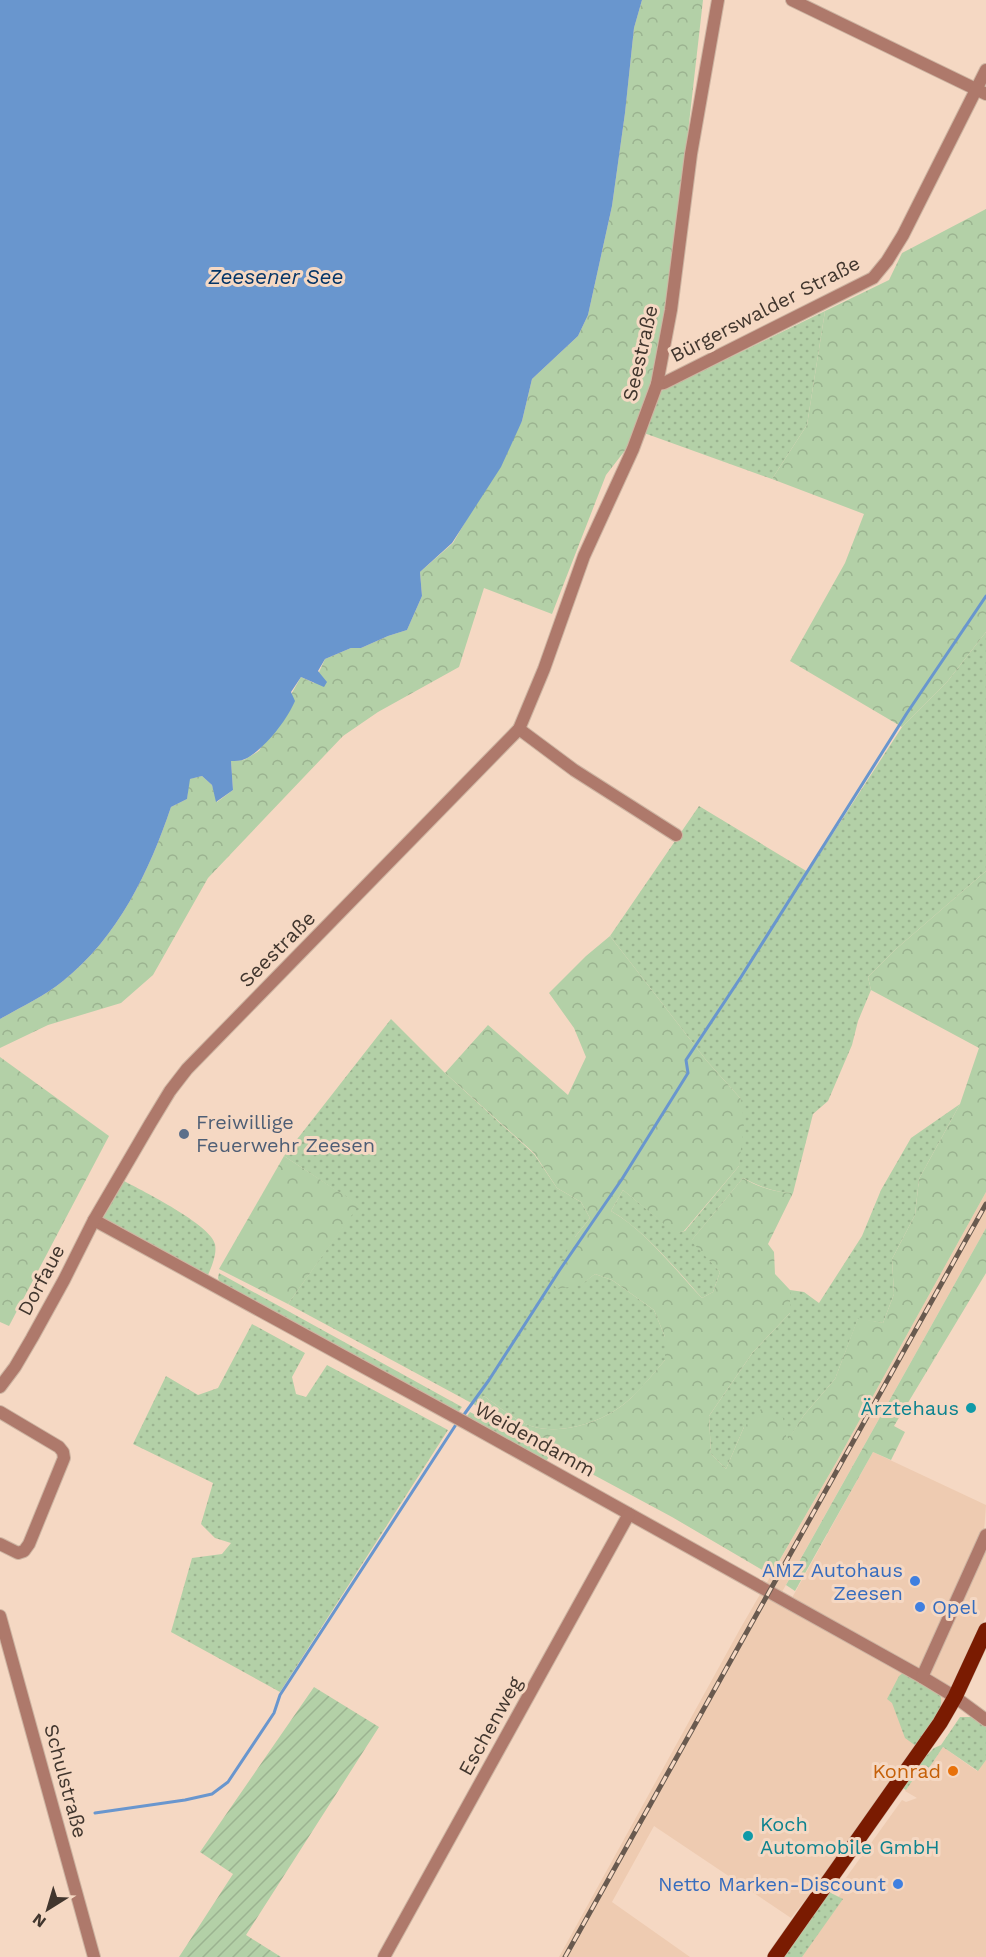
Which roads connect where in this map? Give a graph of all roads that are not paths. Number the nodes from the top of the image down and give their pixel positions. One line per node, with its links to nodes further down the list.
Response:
1 (718, 0): 5 (street, Seestraße)
2 (792, 0): 4 (street)
3 (986, 70): 4 (street, Bürgerswalder Straße)
4 (981, 91): 5 (street, Bürgerswalder Straße)
5 (657, 384): 6 (street, Seestraße)
6 (519, 729): 7 (street); 8 (street, Seestraße)
7 (676, 835)
8 (94, 1220): 9 (street, Dorfaue); 11 (street, Weidendamm)
9 (0, 1387)
10 (0, 1412): 13 (street)
11 (629, 1514): 16 (street, Weidendamm); 20 (street, Eschenweg)
12 (986, 1535): 16 (street)
13 (0, 1544)
14 (0, 1616): 19 (street, Schulstraße)
15 (986, 1630): 17 (main road)
16 (922, 1677): 17 (street, Weidendamm)
17 (955, 1697): 18 (street, Weidendamm); 21 (main road)
18 (986, 1720)
19 (94, 1957)
20 (384, 1957)
21 (775, 1957)

